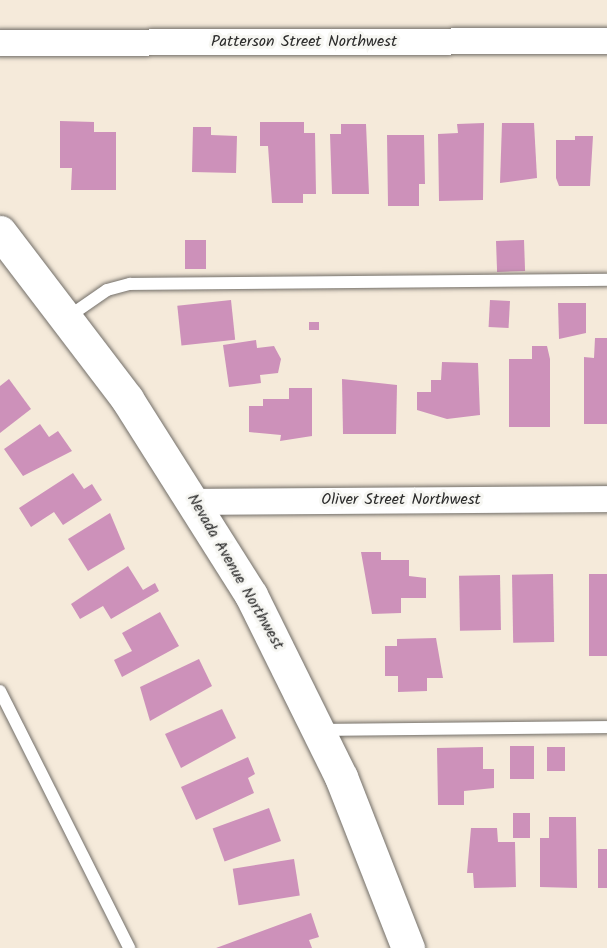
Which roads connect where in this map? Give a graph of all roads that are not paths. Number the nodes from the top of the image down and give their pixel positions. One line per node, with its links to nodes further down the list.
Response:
1 (607, 41): 2 (street, Patterson Street Northwest)
2 (0, 43)
3 (0, 232): 5 (street, Nevada Avenue Northwest)
4 (607, 280): 5 (lane)
5 (67, 318): 7 (street, Nevada Avenue Northwest)
6 (607, 499): 7 (street, Oliver Street Northwest)
7 (195, 502): 10 (street, Nevada Avenue Northwest)
8 (0, 692): 11 (lane)
9 (607, 727): 10 (lane)
10 (320, 730): 12 (street, Nevada Avenue Northwest)
11 (129, 948)
12 (408, 948)

